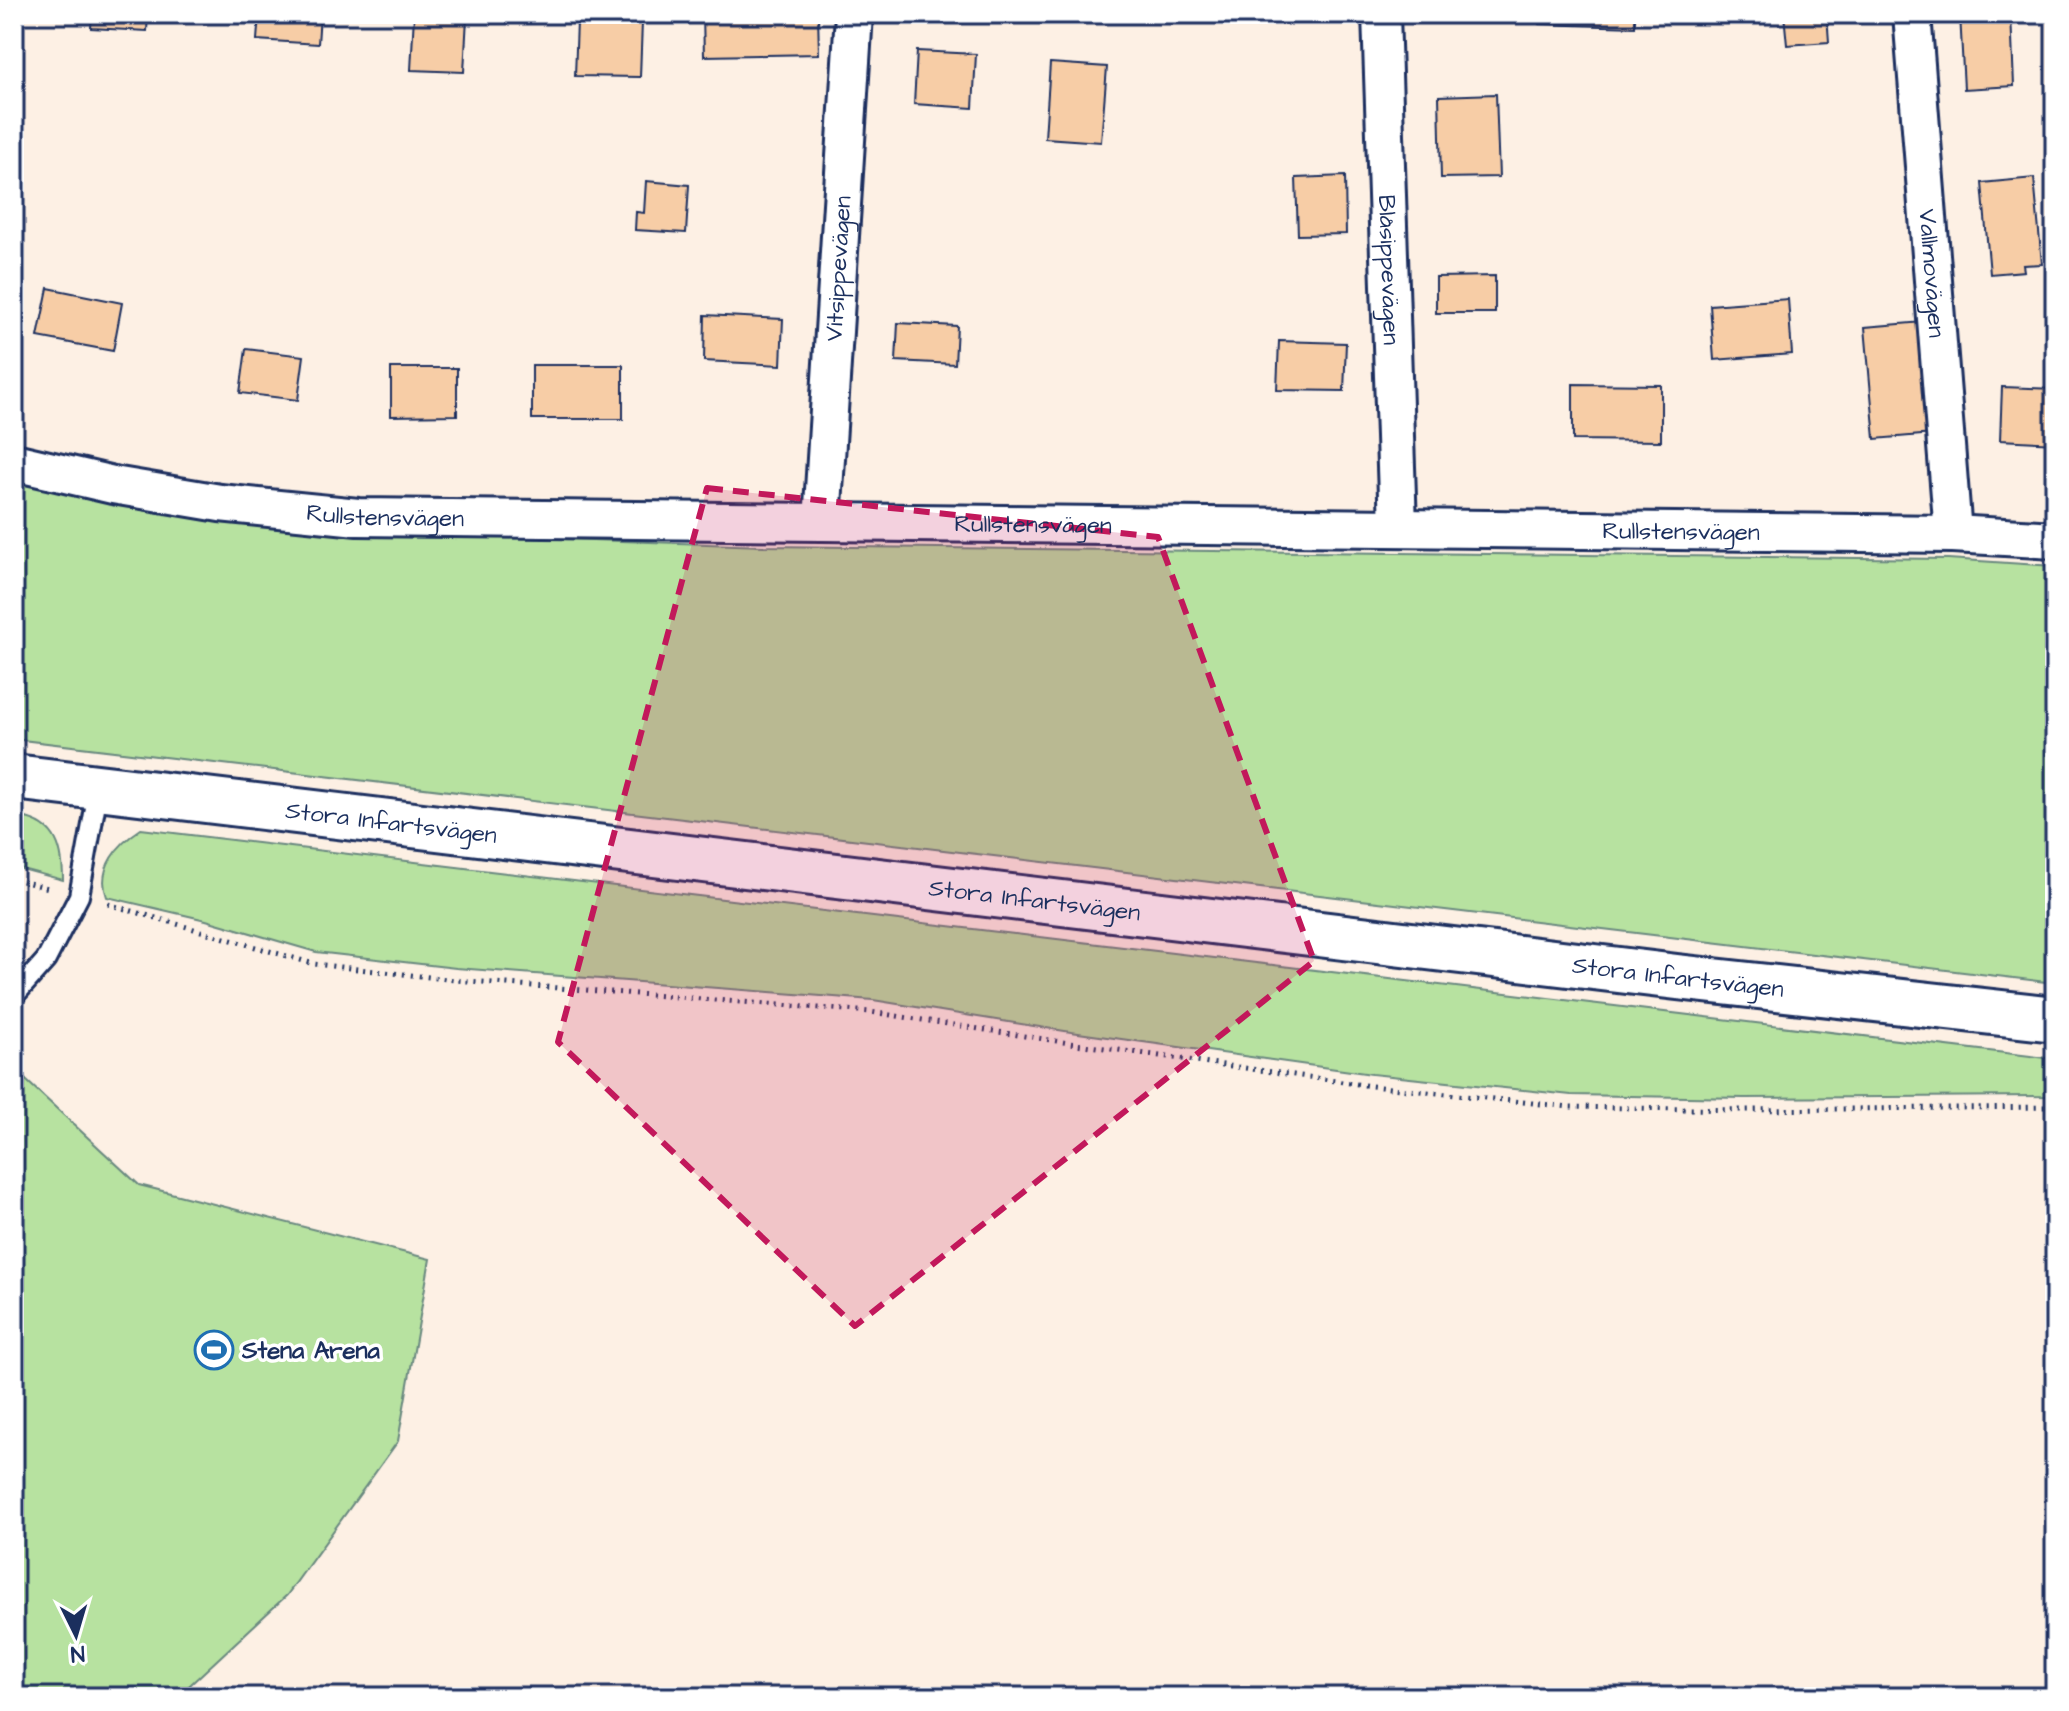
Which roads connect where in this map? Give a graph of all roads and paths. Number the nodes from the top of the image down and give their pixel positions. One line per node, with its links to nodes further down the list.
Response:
1 (854, 14): 5 (street, Vitsippevägen)
2 (1381, 14): 6 (street, Blåsippevägen)
3 (1912, 14): 7 (street, Vallmovägen)
4 (14, 462): 5 (street, Rullstensvägen)
5 (822, 522): 6 (street, Rullstensvägen)
6 (1398, 527): 7 (street, Rullstensvägen)
7 (1953, 534): 8 (street, Rullstensvägen)
8 (2055, 540)
9 (14, 777): 10 (main road, Stora Infartsvägen)
10 (99, 786): 12 (lane); 14 (main road, Stora Infartsvägen)
11 (14, 879): 12 (path)
12 (79, 896): 13 (lane); 15 (path)
13 (14, 996)
14 (2055, 1019)
15 (2055, 1107)

